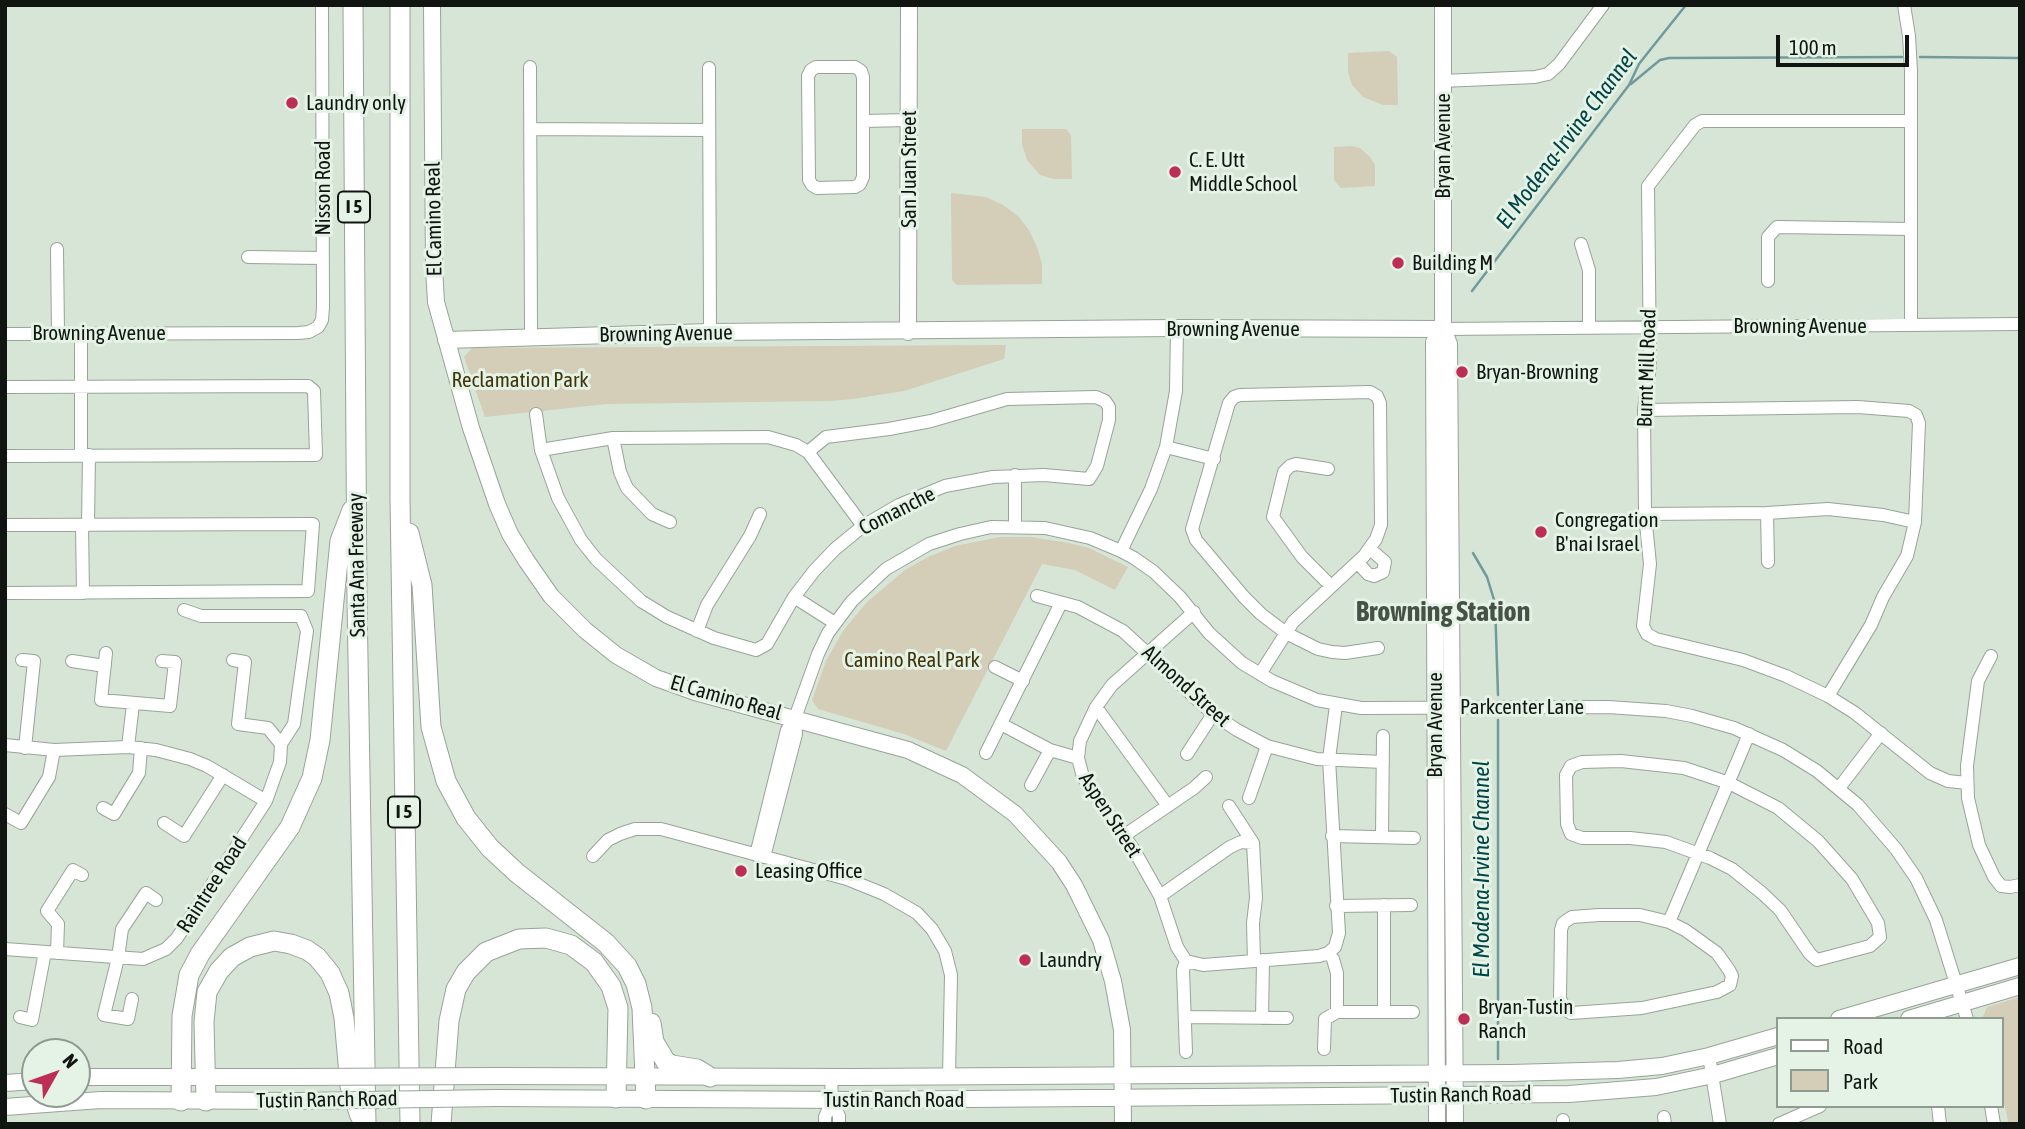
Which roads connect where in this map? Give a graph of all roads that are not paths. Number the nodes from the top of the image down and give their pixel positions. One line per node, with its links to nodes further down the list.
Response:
1 (322, 5): 21 (street, Nisson Road)
2 (353, 5): 50 (highway, Santa Ana Freeway / I 5)
3 (400, 5): 51 (highway, Santa Ana Freeway / I 5)
4 (432, 5): 36 (main road, El Camino Real)
5 (909, 5): 12 (main road, San Juan Street)
6 (1443, 5): 11 (main road, Bryan Avenue)
7 (1904, 5): 14 (street)
8 (1598, 7): 11 (street)
9 (530, 67): 15 (street)
10 (709, 68): 16 (street)
11 (1442, 81): 29 (main road, Bryan Avenue)
12 (909, 120): 13 (street); 31 (main road, San Juan Street)
13 (863, 121): 13 (street)
14 (1911, 121): 17 (street); 26 (street, Burnt Mill Road)
15 (530, 129): 16 (street); 35 (street)
16 (709, 130): 30 (street)
17 (1911, 229): 22 (street); 24 (street)
18 (1581, 244): 28 (street)
19 (57, 248): 32 (street)
20 (248, 257): 21 (street)
21 (323, 258): 25 (street, Nisson Road)
22 (1768, 281)
23 (2020, 324): 24 (street, Browning Avenue)
24 (1911, 325): 26 (street, Browning Avenue)
25 (318, 327): 34 (street, Browning Avenue)
26 (1650, 327): 28 (street, Browning Avenue); 39 (street, Burnt Mill Road)
27 (1177, 328): 29 (main road, Browning Avenue); 31 (main road, Browning Avenue); 42 (street)
28 (1589, 328): 29 (street, Browning Avenue)
29 (1443, 329): 90 (main road, Bryan Avenue)
30 (710, 332): 31 (main road, Browning Avenue); 35 (main road, Browning Avenue)
31 (908, 332)
32 (58, 333): 33 (street, Browning Avenue); 34 (street, Browning Avenue)
33 (5, 334)
34 (81, 334): 38 (street)
35 (531, 336): 36 (main road, Browning Avenue)
36 (446, 340): 92 (main road, El Camino Real)
37 (5, 387): 38 (street)
38 (80, 387): 45 (street); 45 (street)
39 (1643, 410): 54 (street, Burnt Mill Road); 56 (street)
40 (536, 414): 43 (street)
41 (613, 438): 43 (street); 44 (street); 55 (street)
42 (1166, 447): 47 (street); 62 (street)
43 (541, 450): 74 (street)
44 (808, 452): 49 (street, Comanche); 59 (street)
45 (85, 455): 46 (street); 58 (street)
46 (5, 456)
47 (1214, 459): 61 (street); 75 (street)
48 (1328, 469): 65 (street)
49 (1015, 475): 59 (street, Comanche); 60 (street)
50 (357, 499): 170 (highway); 188 (highway, Santa Ana Freeway / I 5)
51 (401, 499): 146 (highway); 189 (highway, Santa Ana Freeway / I 5)
52 (1767, 513): 54 (street); 56 (street); 63 (street)
53 (760, 514): 74 (street)
54 (1646, 514): 86 (street, Burnt Mill Road)
55 (670, 522)
56 (1914, 522): 86 (street)
57 (5, 525): 58 (street)
58 (85, 525): 67 (street); 67 (street)
59 (863, 526): 69 (street, Comanche)
60 (1016, 527): 62 (street, Parkcenter Lane); 73 (street, Parkcenter Lane)
61 (1370, 549): 64 (street); 64 (street)
62 (1121, 551): 72 (street, Parkcenter Lane)
63 (1768, 562)
64 (1358, 563): 65 (street)
65 (1331, 586): 75 (street)
66 (5, 593): 67 (street)
67 (83, 593)
68 (1037, 596): 70 (street, Almond Street)
69 (794, 597): 73 (street); 74 (street, Comanche)
70 (1061, 603): 77 (street, Almond Street); 85 (street)
71 (184, 610): 97 (street, Raintree Road)
72 (1194, 612): 77 (street, Aspen Street); 84 (street, Parkcenter Lane)
73 (835, 623): 92 (street, Parkcenter Lane)
74 (697, 631)
75 (1286, 633): 76 (street); 84 (street)
76 (1378, 648)
77 (1150, 654): 89 (street, Aspen Street); 91 (street, Almond Street)
78 (1991, 656): 113 (street)
79 (22, 660): 101 (street)
80 (233, 660): 97 (street)
81 (72, 661): 87 (street)
82 (169, 662): 87 (street)
83 (995, 667): 85 (street)
84 (1260, 674): 88 (street, Parkcenter Lane)
85 (1023, 681): 93 (street)
86 (1828, 696): 94 (street)
87 (134, 704): 100 (street)
88 (1336, 705): 90 (street, Parkcenter Lane); 108 (street)
89 (1096, 707): 107 (street, Aspen Street); 118 (street)
90 (1444, 708): 95 (street, Parkcenter Lane); 166 (main road, Bryan Avenue); 167 (main road, Bryan Avenue)
91 (1213, 715): 99 (street, Almond Street); 106 (street)
92 (795, 718): 130 (street, Parkcenter Lane); 168 (main road, El Camino Real)
93 (1001, 724): 104 (street); 105 (street)
94 (1881, 733): 113 (street); 115 (street)
95 (1749, 734): 112 (street); 115 (street, Parkcenter Lane)
96 (1383, 736): 109 (street)
97 (281, 744): 117 (street, Raintree Road)
98 (5, 745): 101 (street)
99 (1267, 746): 108 (street, Almond Street); 116 (street)
100 (128, 747): 102 (street); 103 (street)
101 (25, 748): 103 (street)
102 (141, 748): 110 (street); 120 (street)
103 (54, 750): 121 (street)
104 (1050, 750): 107 (street); 114 (street)
105 (986, 753)
106 (1187, 754)
107 (1078, 758): 123 (street, Aspen Street)
108 (1329, 759): 109 (street, Almond Street); 124 (street)
109 (1383, 762): 125 (street)
110 (223, 775): 117 (street); 122 (street)
111 (1206, 776): 118 (street)
112 (1729, 783): 128 (street); 128 (street); 128 (street)
113 (1967, 783): 132 (street)
114 (1031, 785)
115 (1839, 788): 147 (street, Parkcenter Lane)
116 (1249, 798)
117 (267, 801): 142 (street, Raintree Road)
118 (1168, 806): 123 (street)
119 (1229, 806): 127 (street)
120 (103, 808)
121 (5, 814)
122 (164, 823)
123 (1125, 835): 133 (street, Aspen Street)
124 (1332, 836): 125 (street); 137 (street)
125 (1382, 837): 126 (street)
126 (1414, 838)
127 (1253, 843): 133 (street); 143 (street)
128 (1700, 853): 138 (street)
129 (593, 856): 130 (street)
130 (760, 856): 174 (street)
131 (82, 875): 140 (street)
132 (2020, 885)
133 (1160, 896): 144 (street, Aspen Street)
134 (156, 900): 142 (street)
135 (1384, 905): 136 (street); 137 (street); 152 (street)
136 (1411, 905)
137 (1336, 906): 141 (street)
138 (1669, 922): 138 (street)
139 (5, 949): 140 (street, Raintree Road)
140 (51, 953): 142 (street, Raintree Road); 154 (street)
141 (1328, 953): 143 (street); 151 (street)
142 (118, 958): 149 (street)
143 (1259, 960): 144 (street); 159 (street)
144 (1186, 961): 155 (street, Aspen Street)
145 (2020, 966): 147 (main road)
146 (635, 982): 173 (highway); 176 (highway)
147 (1957, 985): 150 (street, Parkcenter Lane); 156 (main road)
148 (2020, 986): 150 (main road)
149 (132, 999)
150 (1962, 1002): 157 (main road); 158 (street, Parkcenter Lane)
151 (1337, 1012): 152 (street); 162 (street)
152 (1384, 1012): 153 (street)
153 (1413, 1012)
154 (20, 1017)
155 (1186, 1017): 159 (street); 163 (street, Aspen Street)
156 (1846, 1017)
157 (1915, 1017)
158 (1966, 1017)
159 (1262, 1018): 160 (street)
160 (1287, 1018)
161 (1776, 1037): 164 (main road, Tustin Ranch Road)
162 (1324, 1049)
163 (1186, 1052)
164 (1709, 1056): 167 (main road, Tustin Ranch Road); 169 (street)
165 (1776, 1057): 169 (main road, Tustin Ranch Road)
166 (1437, 1073): 167 (main road, Tustin Ranch Road); 168 (main road, Tustin Ranch Road); 179 (main road, Bryan Avenue)
167 (1454, 1073): 178 (main road, Bryan Avenue)
168 (1123, 1075): 174 (main road, Tustin Ranch Road); 181 (main road, El Camino Real)
169 (1713, 1075): 178 (main road, Tustin Ranch Road); 196 (street)
170 (180, 1076): 171 (main road, Tustin Ranch Road); 175 (main road, Tustin Ranch Road); 184 (highway)
171 (205, 1076): 172 (main road, Tustin Ranch Road, bridge); 185 (highway); 188 (highway)
172 (617, 1076): 173 (main road, Tustin Ranch Road); 180 (highway); 190 (highway)
173 (644, 1076): 176 (main road, Tustin Ranch Road); 182 (highway)
174 (949, 1076): 177 (main road, Tustin Ranch Road)
175 (91, 1077)
176 (710, 1077): 177 (main road, Tustin Ranch Road)
177 (831, 1077): 183 (street)
178 (1454, 1095): 179 (main road, Tustin Ranch Road); 195 (main road, Bryan Avenue)
179 (1437, 1096): 181 (main road, Tustin Ranch Road); 194 (main road, Bryan Avenue)
180 (616, 1098): 182 (main road, Tustin Ranch Road); 185 (main road, Tustin Ranch Road, bridge)
181 (1123, 1098): 183 (main road, Tustin Ranch Road); 193 (main road, El Camino Real)
182 (646, 1099): 183 (main road, Tustin Ranch Road)
183 (832, 1100): 191 (street); 192 (street)
184 (181, 1101): 185 (main road, Tustin Ranch Road); 186 (main road, Tustin Ranch Road)
185 (206, 1101)
186 (5, 1107)
187 (1815, 1108): 197 (street)
188 (364, 1124)
189 (410, 1124)
190 (441, 1124)
191 (825, 1124)
192 (839, 1124)
193 (1123, 1124)
194 (1437, 1124)
195 (1455, 1124)
196 (1720, 1124)
197 (1779, 1124)

